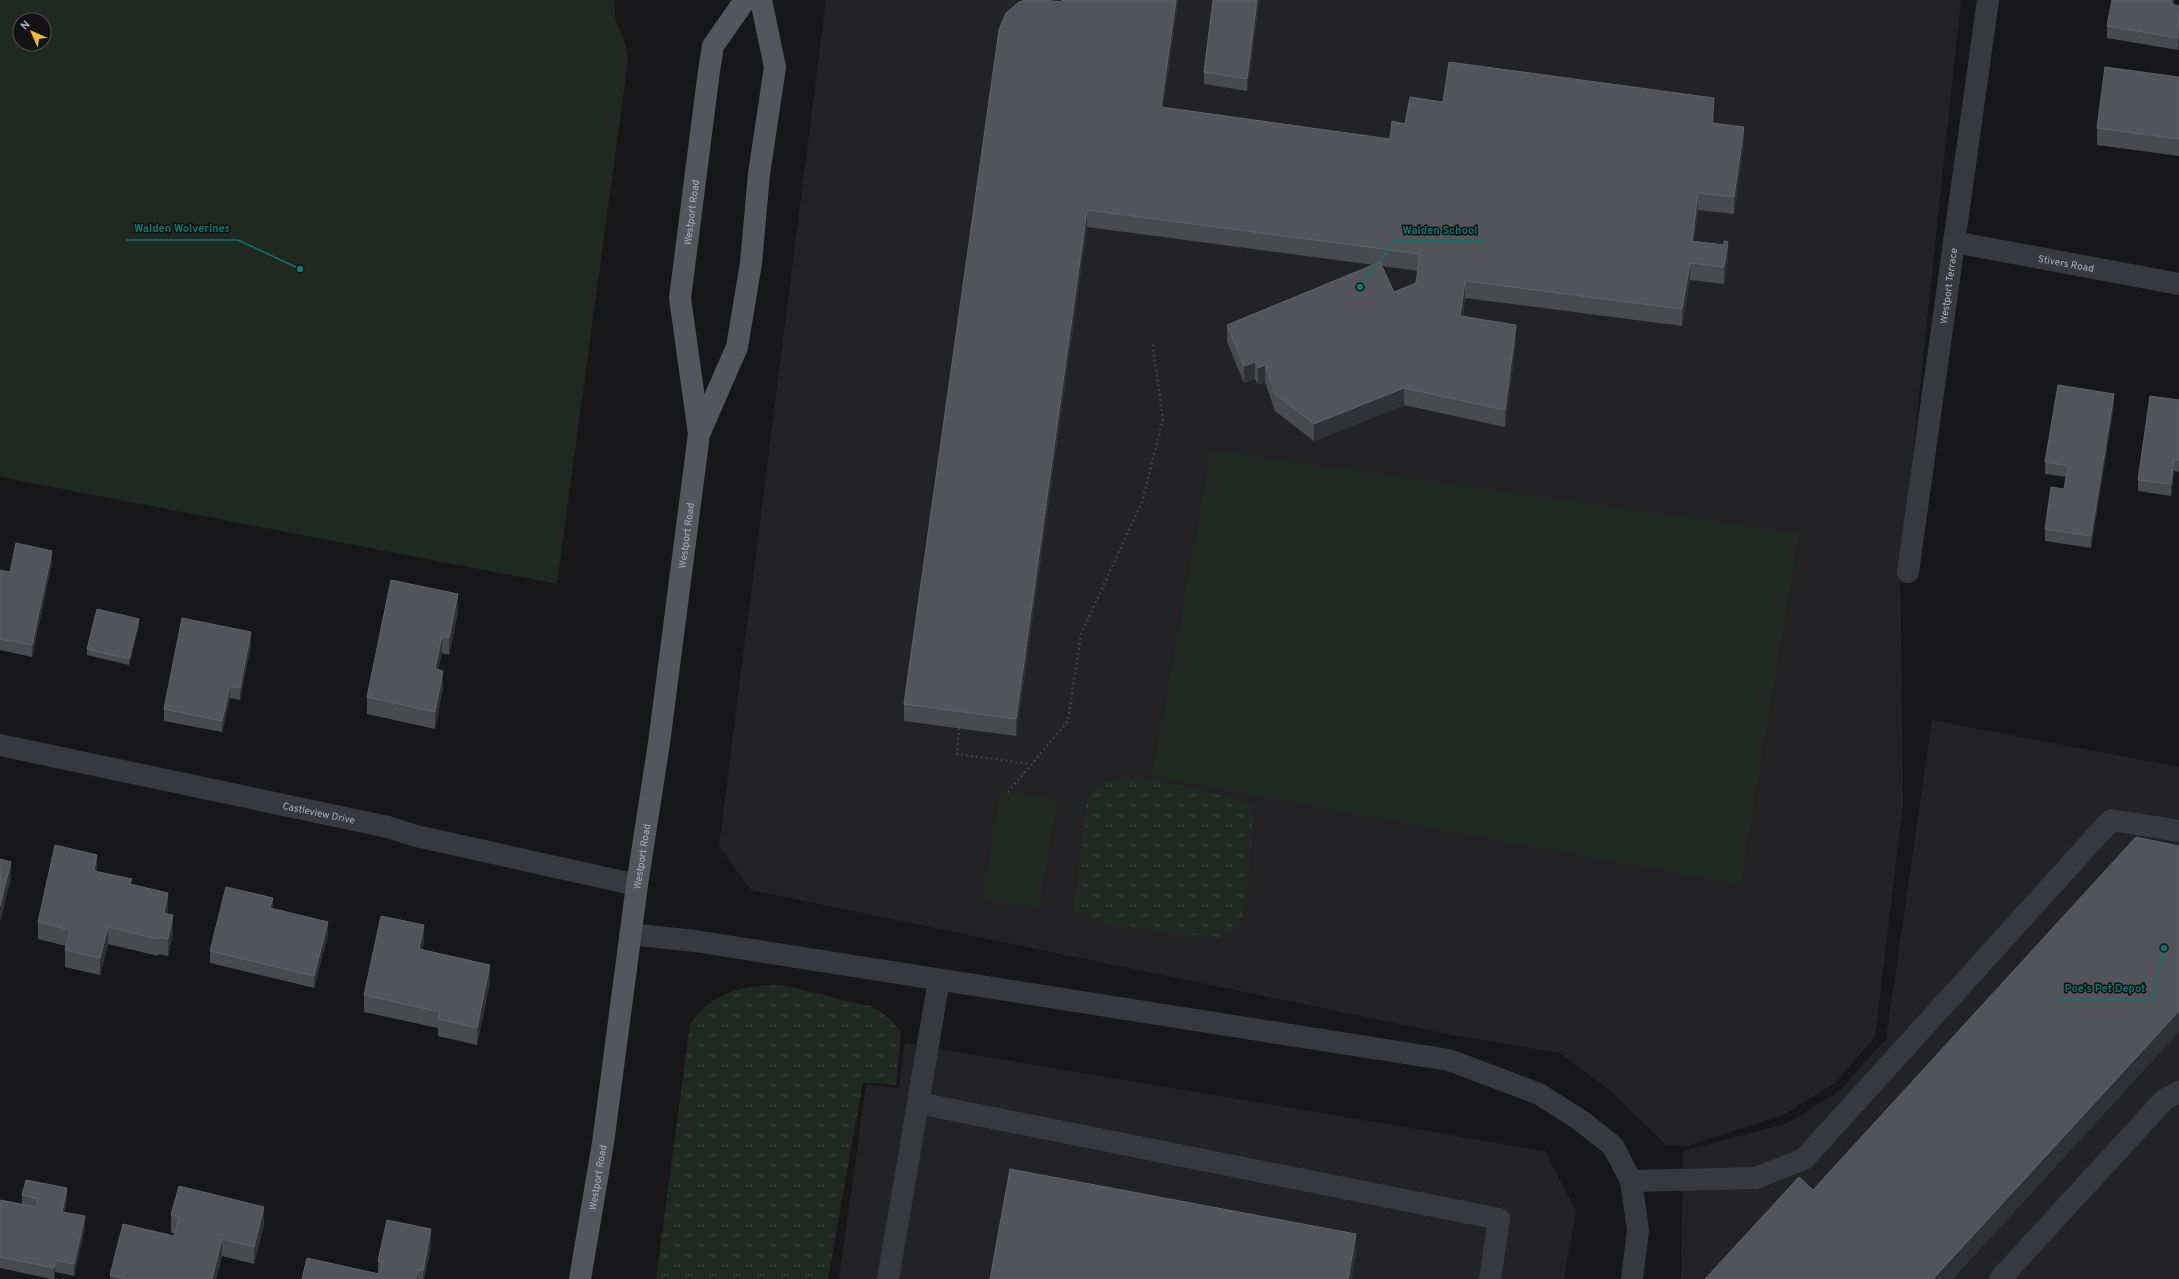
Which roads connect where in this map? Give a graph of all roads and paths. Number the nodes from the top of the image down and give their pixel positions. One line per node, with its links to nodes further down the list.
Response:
1 (745, 0): 7 (main road, Westport Road)
2 (761, 0): 7 (main road, Westport Road)
3 (1988, 0): 4 (street, Westport Terrace)
4 (1954, 242): 5 (street, Stivers Road); 8 (street, Westport Terrace)
5 (2179, 284)
6 (1152, 341): 11 (path)
7 (699, 434): 14 (main road, Westport Road)
8 (1908, 572)
9 (959, 728): 11 (path)
10 (0, 745): 14 (street, Castleview Drive)
11 (1031, 764): 12 (path)
12 (1008, 792)
13 (2179, 831): 19 (street)
14 (637, 885): 15 (main road, Westport Road)
15 (630, 934): 16 (street); 20 (main road, Westport Road)
16 (939, 980): 18 (street); 19 (street)
17 (2179, 1092): 24 (street)
18 (918, 1103): 21 (street); 22 (street)
19 (1631, 1181): 23 (street)
20 (580, 1279)
21 (888, 1279)
22 (1490, 1279)
23 (1632, 1279)
24 (2000, 1279)

